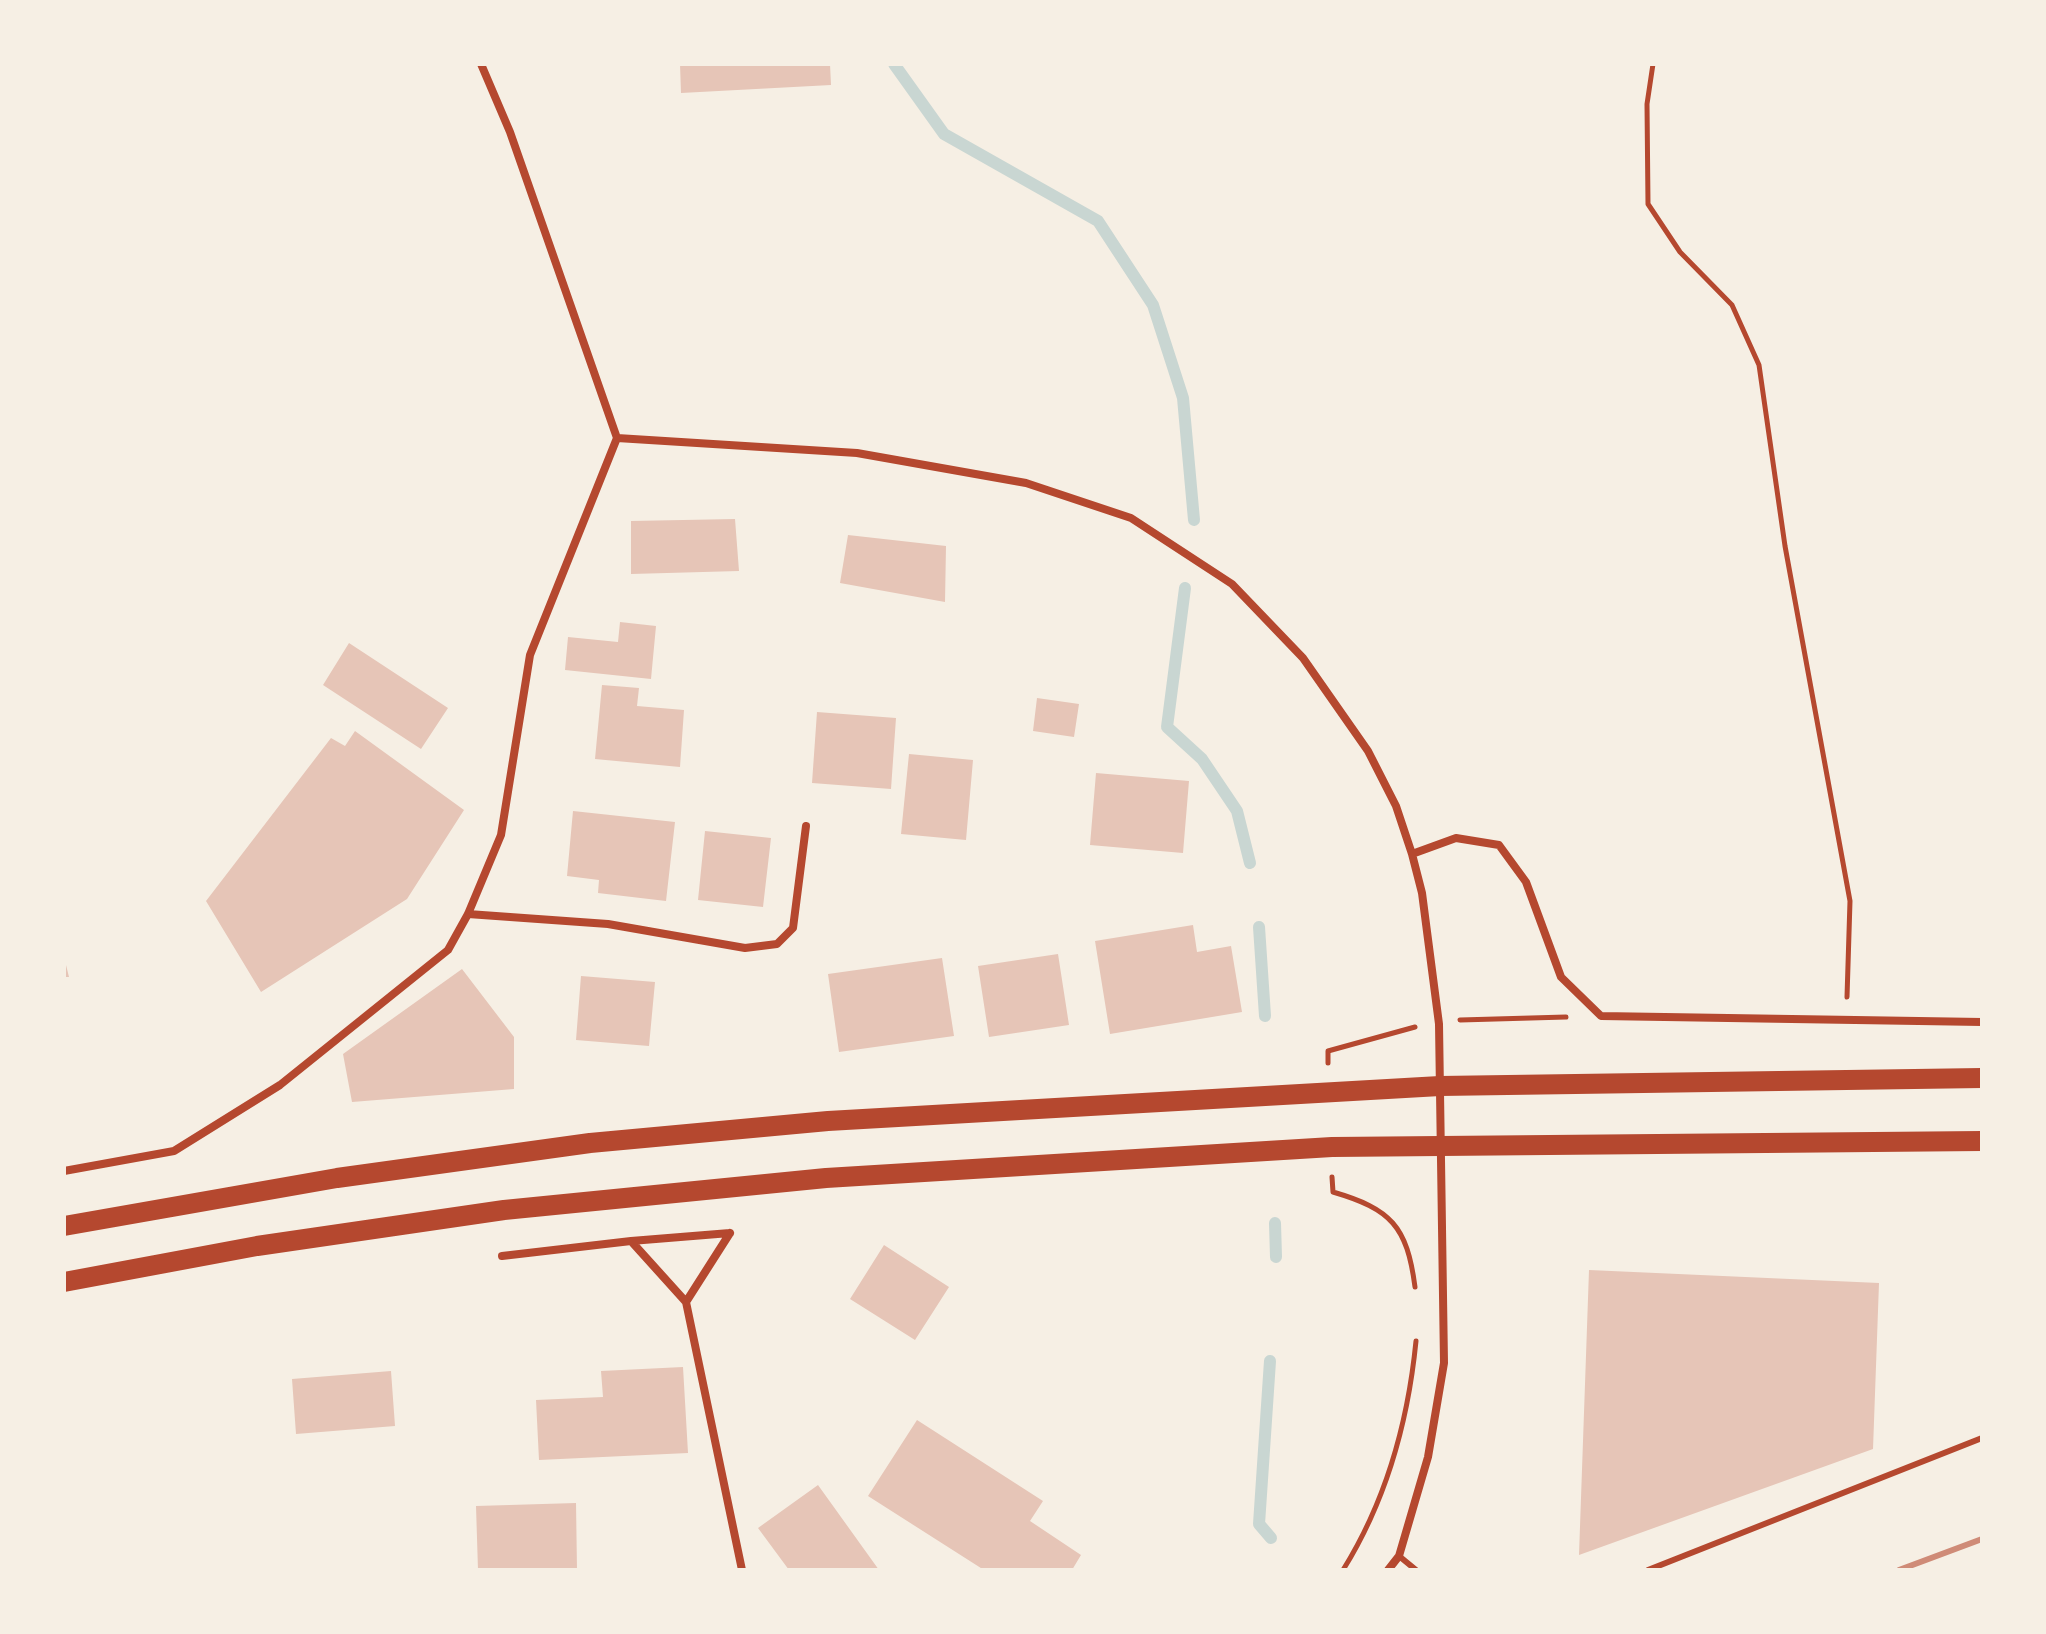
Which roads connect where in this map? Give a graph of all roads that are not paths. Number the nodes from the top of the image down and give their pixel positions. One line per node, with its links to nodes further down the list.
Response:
1 (481, 64): 2 (street)
2 (617, 438): 4 (street); 5 (street)
3 (806, 826): 5 (street)
4 (1412, 854): 6 (street); 8 (street)
5 (468, 914): 11 (street)
6 (1982, 1022)
7 (1982, 1078): 8 (main road)
8 (1440, 1086): 10 (street); 12 (main road)
9 (1982, 1141): 10 (main road)
10 (1441, 1148): 15 (main road); 18 (street)
11 (64, 1171)
12 (64, 1226)
13 (631, 1241): 14 (street); 16 (street); 16 (street)
14 (502, 1256)
15 (64, 1282)
16 (686, 1302): 19 (street)
17 (1982, 1438): 22 (lane)
18 (1399, 1556): 20 (street); 21 (lane)
19 (742, 1570)
20 (1388, 1570)
21 (1416, 1570)
22 (1648, 1570)

